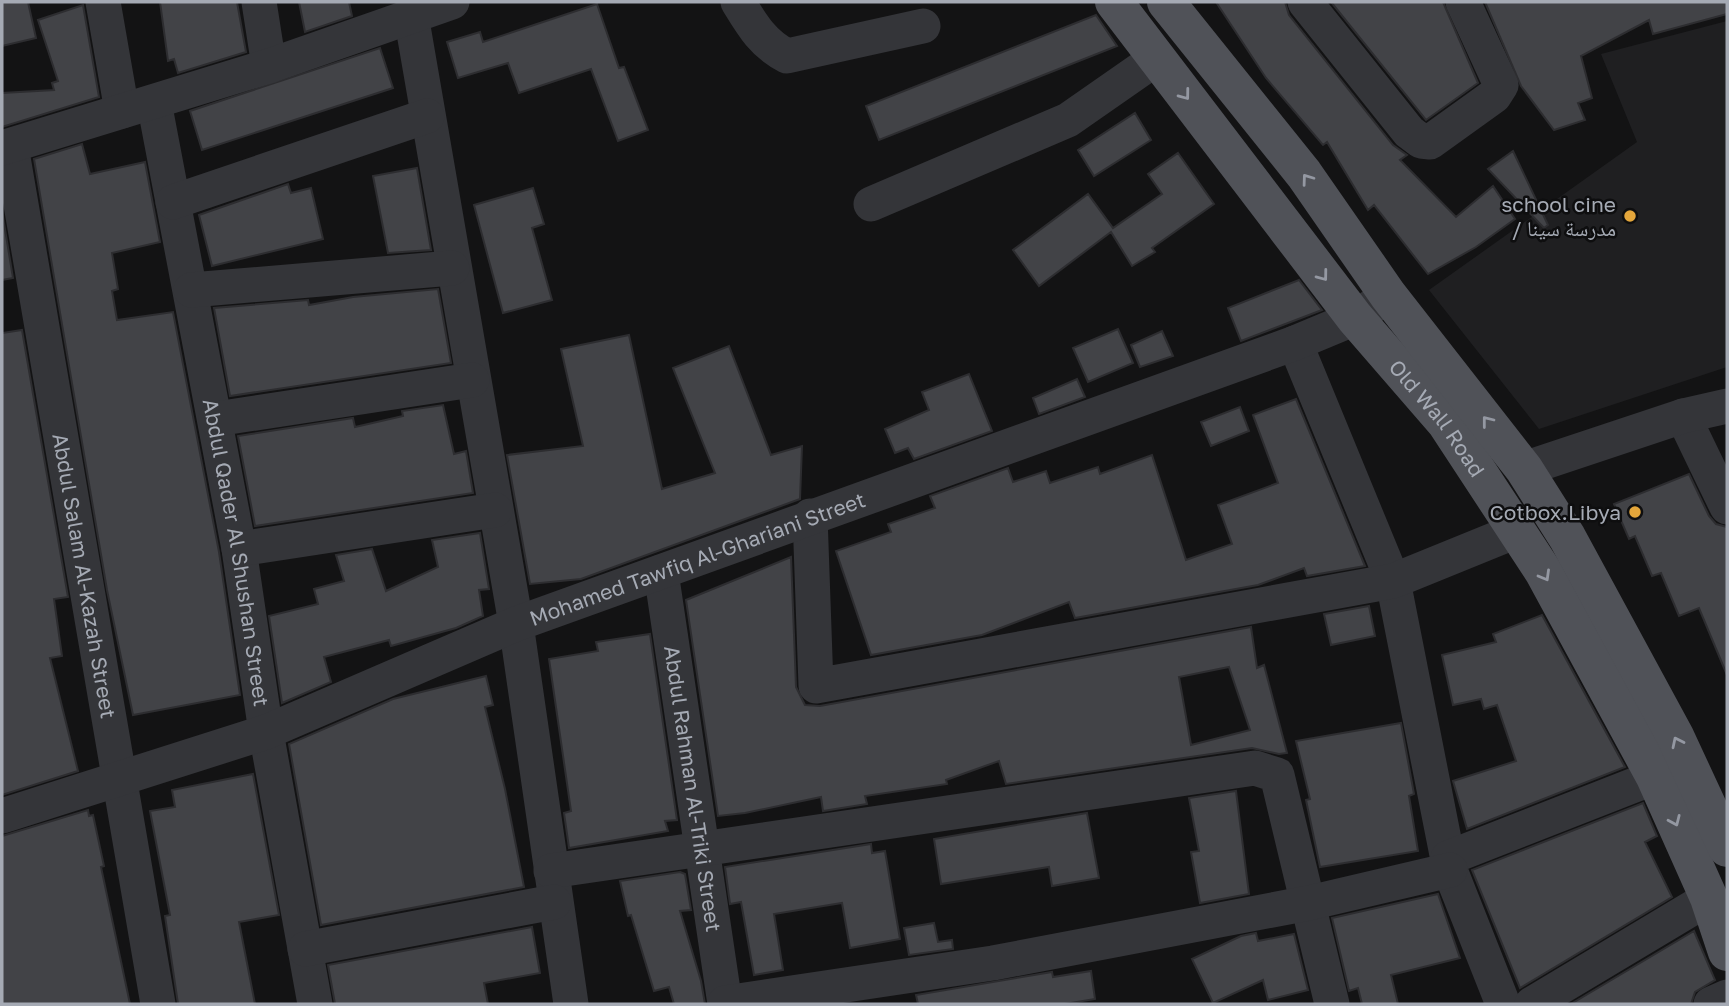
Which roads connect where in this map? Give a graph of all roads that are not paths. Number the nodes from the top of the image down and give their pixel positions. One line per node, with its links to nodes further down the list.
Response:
1 (103, 2): 13 (street, Abdul Qader Al Shushan Street)
2 (258, 2): 12 (street)
3 (452, 2): 9 (street)
4 (738, 2): 10 (street)
5 (1114, 2): 11 (main road, Old Wall Road)
6 (1166, 2): 20 (main road, Old Wall Road, one-way to 6)
7 (1305, 2): 8 (street)
8 (1463, 2)
9 (411, 15): 12 (street); 14 (street)
10 (923, 26)
11 (1157, 58): 17 (street); 21 (main road, Old Wall Road, one-way to 21)
12 (270, 66): 13 (street)
13 (138, 106): 15 (street); 16 (street, Abdul Qader Al Shushan Street)
14 (427, 116): 16 (street); 18 (street)
15 (6, 147): 38 (street, Abdul Salam Al-Kazah Street)
16 (173, 202): 19 (street, Abdul Qader Al Shushan Street)
17 (871, 204)
18 (452, 268): 19 (street); 23 (street)
19 (191, 290): 26 (street, Abdul Qader Al Shushan Street)
20 (1388, 295): 21 (street, Mohamed Tawfiq Al-Ghariani Street); 27 (main road, Old Wall Road, one-way to 20)
21 (1355, 318): 22 (street, Mohamed Tawfiq Al-Ghariani Street); 31 (main road, Old Wall Road)
22 (1295, 343): 30 (street, Mohamed Tawfiq Al-Ghariani Street); 34 (street)
23 (472, 380): 26 (street); 29 (street)
24 (1727, 406): 25 (street)
25 (1683, 416): 27 (street); 28 (street)
26 (216, 419): 32 (street, Abdul Qader Al Shushan Street)
27 (1524, 469): 41 (main road, Old Wall Road, one-way to 27)
28 (1727, 507)
29 (495, 510): 32 (street); 35 (street)
30 (810, 516): 33 (street, Mohamed Tawfiq Al-Ghariani Street); 34 (street)
31 (1516, 531): 34 (street); 37 (main road, Old Wall Road, one-way to 37)
32 (239, 549): 36 (street, Abdul Qader Al Shushan Street)
33 (661, 572): 35 (street, Mohamed Tawfiq Al-Ghariani Street); 40 (street, Abdul Rahman Al-Triki Street)
34 (1393, 581): 42 (street)
35 (516, 624): 36 (street, Mohamed Tawfiq Al-Ghariani Street); 43 (street)
36 (266, 732): 38 (street, Mohamed Tawfiq Al-Ghariani Street); 46 (street, Abdul Qader Al Shushan Street)
37 (1655, 778): 42 (street); 44 (main road, Old Wall Road, one-way to 44)
38 (120, 779): 39 (street, Mohamed Tawfiq Al-Ghariani Street); 49 (street, Abdul Salam Al-Kazah Street)
39 (2, 817)
40 (704, 847): 43 (street); 45 (street); 52 (street, Abdul Rahman Al-Triki Street)
41 (1727, 848)
42 (1449, 864): 45 (street); 54 (street)
43 (552, 887): 46 (street); 51 (street)
44 (1709, 898): 47 (main road, Old Wall Road); 55 (street)
45 (1309, 903): 52 (street); 53 (street)
46 (305, 949): 50 (street, Abdul Qader Al Shushan Street)
47 (1727, 952)
48 (1727, 997): 56 (street)
49 (158, 1004)
50 (314, 1004)
51 (571, 1004)
52 (725, 1004)
53 (1332, 1004)
54 (1503, 1004)
55 (1532, 1004)
56 (1711, 1004)

